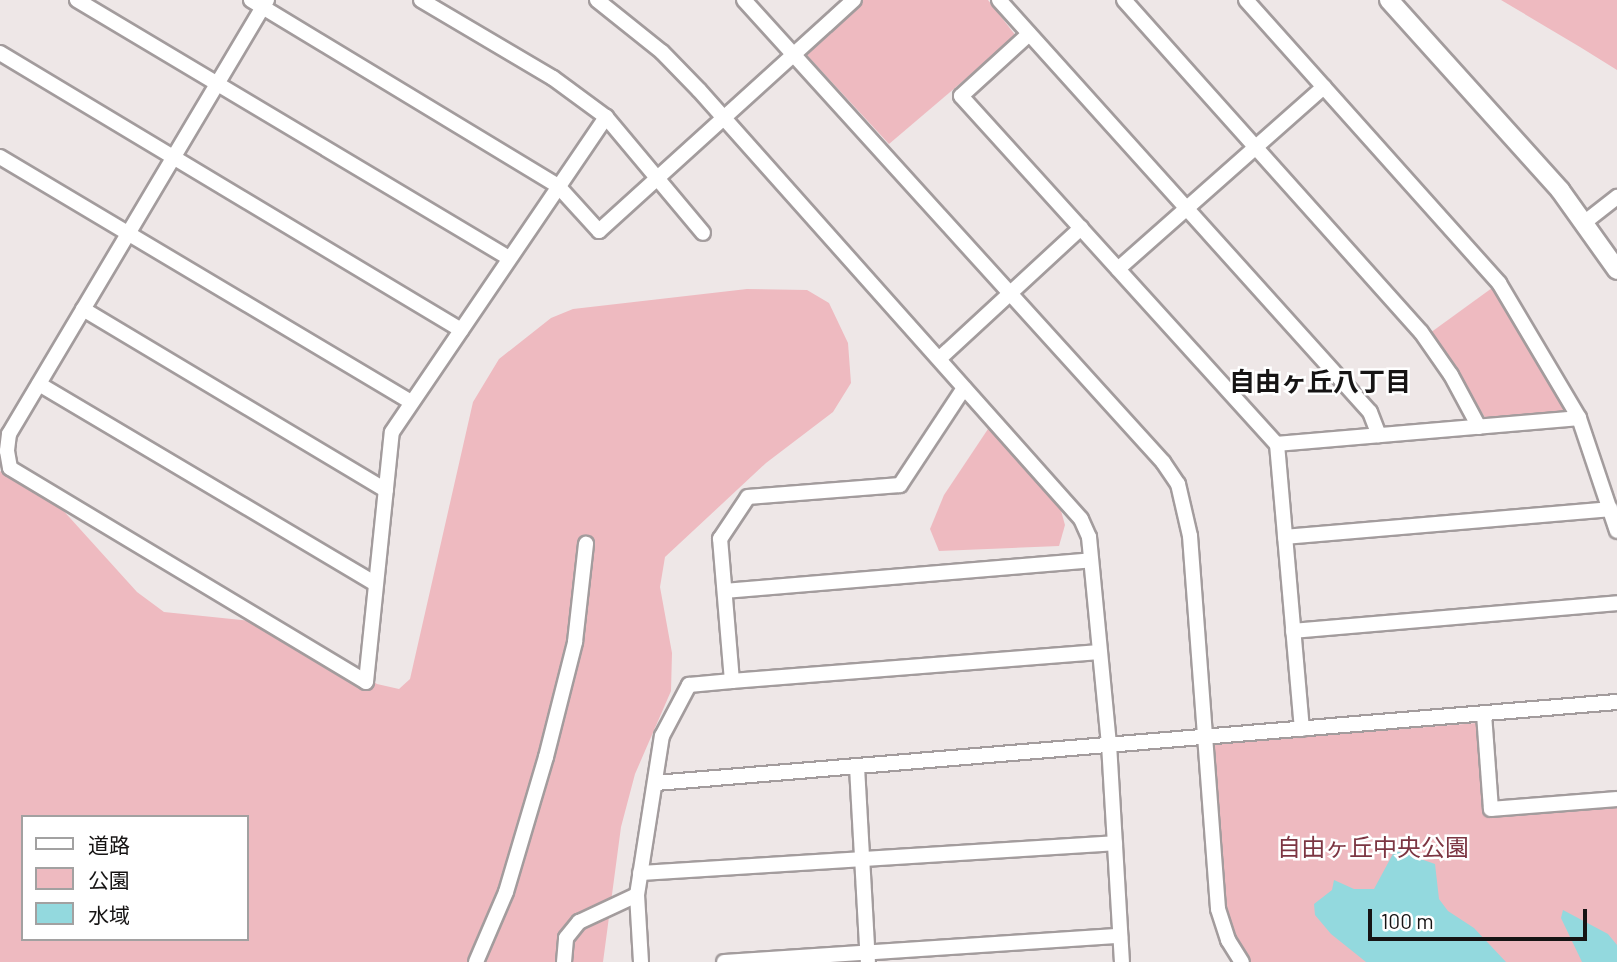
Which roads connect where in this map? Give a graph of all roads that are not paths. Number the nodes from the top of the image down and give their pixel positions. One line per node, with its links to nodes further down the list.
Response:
1 (77, 0): 14 (street)
2 (421, 0): 16 (street)
3 (597, 0): 17 (street)
4 (744, 0): 12 (street)
5 (854, 0): 12 (street)
6 (999, 0): 11 (street)
7 (1124, 0): 18 (street)
8 (1246, 0): 15 (street)
9 (1389, 0): 25 (street)
10 (260, 2): 14 (street); 22 (street)
11 (1029, 34): 24 (street); 26 (street)
12 (794, 52): 17 (street); 32 (street)
13 (0, 53): 20 (street)
14 (218, 82): 20 (street); 29 (street)
15 (1324, 87): 18 (street); 39 (street)
16 (606, 117): 21 (street); 22 (street)
17 (722, 118): 21 (street); 35 (street)
18 (1256, 148): 24 (street); 40 (street)
19 (0, 157): 28 (street)
20 (173, 158): 28 (street); 34 (street)
21 (657, 177): 22 (street); 27 (street)
22 (558, 186): 29 (street)
23 (1617, 197): 25 (street)
24 (1188, 209): 30 (street); 41 (street)
25 (1585, 222): 31 (street)
26 (1081, 228): 30 (street); 32 (street)
27 (703, 233)
28 (128, 234): 33 (street); 38 (street)
29 (509, 258): 34 (street)
30 (1118, 269): 42 (street)
31 (1617, 270)
32 (1008, 292): 35 (street); 58 (street)
33 (83, 309): 36 (street); 43 (street)
34 (461, 330): 38 (street)
35 (940, 358): 37 (street)
36 (39, 384): 49 (street); 49 (street)
37 (964, 388): 48 (street); 50 (street)
38 (411, 402): 43 (street)
39 (1579, 418): 40 (street); 44 (street)
40 (1479, 427): 41 (street)
41 (1379, 435): 42 (street)
42 (1277, 444): 46 (street)
43 (386, 490): 49 (street)
44 (1611, 509): 45 (street); 46 (street)
45 (1617, 531)
46 (1285, 537): 52 (street)
47 (586, 544): 69 (street)
48 (1091, 560): 50 (street); 53 (street)
49 (374, 583)
50 (725, 591): 54 (street)
51 (1617, 603): 52 (street)
52 (1293, 631): 57 (street)
53 (1099, 652): 54 (street); 59 (street)
54 (732, 681): 61 (street)
55 (1617, 702): 56 (street)
56 (1484, 714): 57 (street); 62 (street)
57 (1302, 729): 58 (street)
58 (1206, 736): 59 (street); 74 (street)
59 (1109, 744): 60 (street); 63 (street)
60 (857, 768): 61 (street); 64 (street)
61 (656, 783): 65 (street)
62 (1617, 799)
63 (1115, 843): 64 (street); 67 (street)
64 (862, 859): 65 (street); 68 (street)
65 (640, 873): 66 (street)
66 (637, 895): 70 (street); 71 (street)
67 (1120, 936): 68 (street); 73 (street)
68 (867, 957): 72 (street)
69 (476, 962)
70 (564, 962)
71 (641, 962)
72 (724, 962)
73 (1122, 962)
74 (1242, 962)

